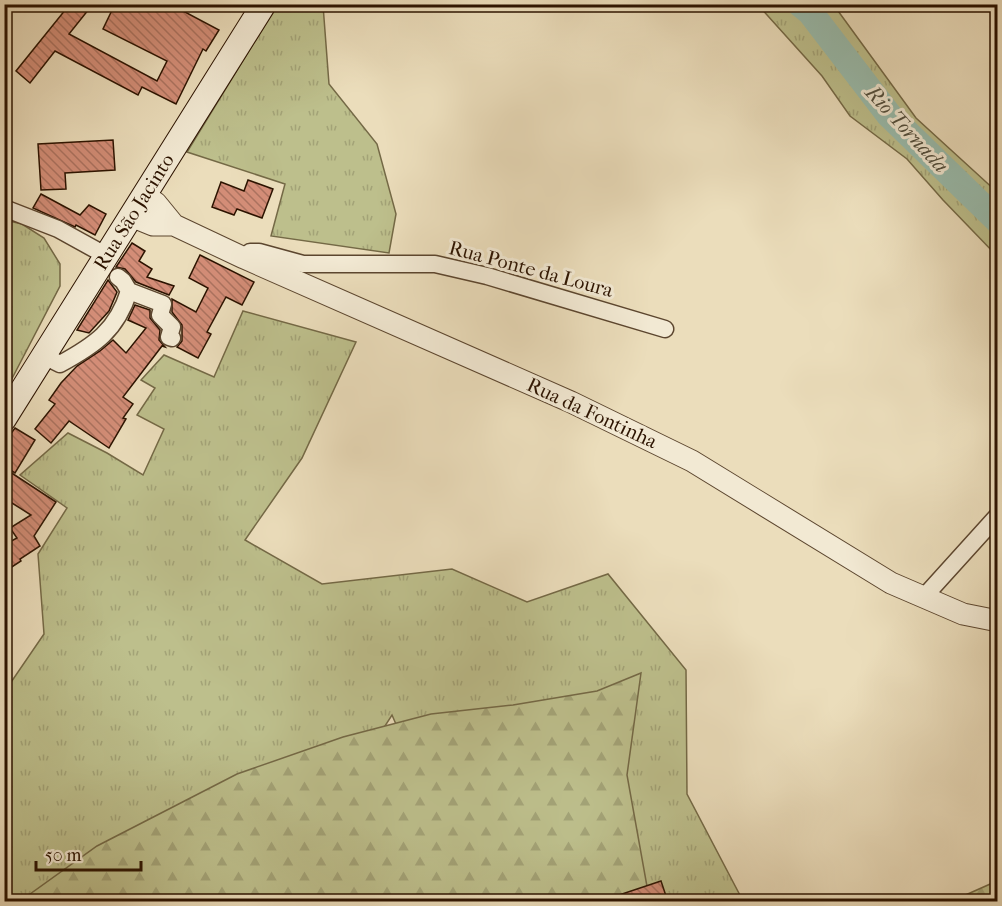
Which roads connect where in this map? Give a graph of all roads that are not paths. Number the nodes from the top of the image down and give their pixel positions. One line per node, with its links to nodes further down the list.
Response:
1 (264, 4): 2 (main road, Rua São Jacinto)
2 (145, 195): 4 (main road, Rua São Jacinto); 5 (street, Rua da Fontinha)
3 (4, 208): 6 (street)
4 (131, 216): 5 (street, Rua da Fontinha); 6 (main road, Rua São Jacinto)
5 (174, 225): 7 (street, Rua da Fontinha)
6 (107, 256): 12 (main road, Rua São Jacinto)
7 (244, 258): 10 (street, Rua Ponte da Loura); 15 (street, Rua da Fontinha)
8 (118, 277): 9 (street)
9 (129, 291): 11 (street); 12 (street)
10 (665, 329)
11 (172, 338)
12 (44, 356): 13 (main road, Rua São Jacinto)
13 (4, 419)
14 (998, 515): 15 (street)
15 (923, 598): 16 (street, Rua da Fontinha)
16 (998, 621)

